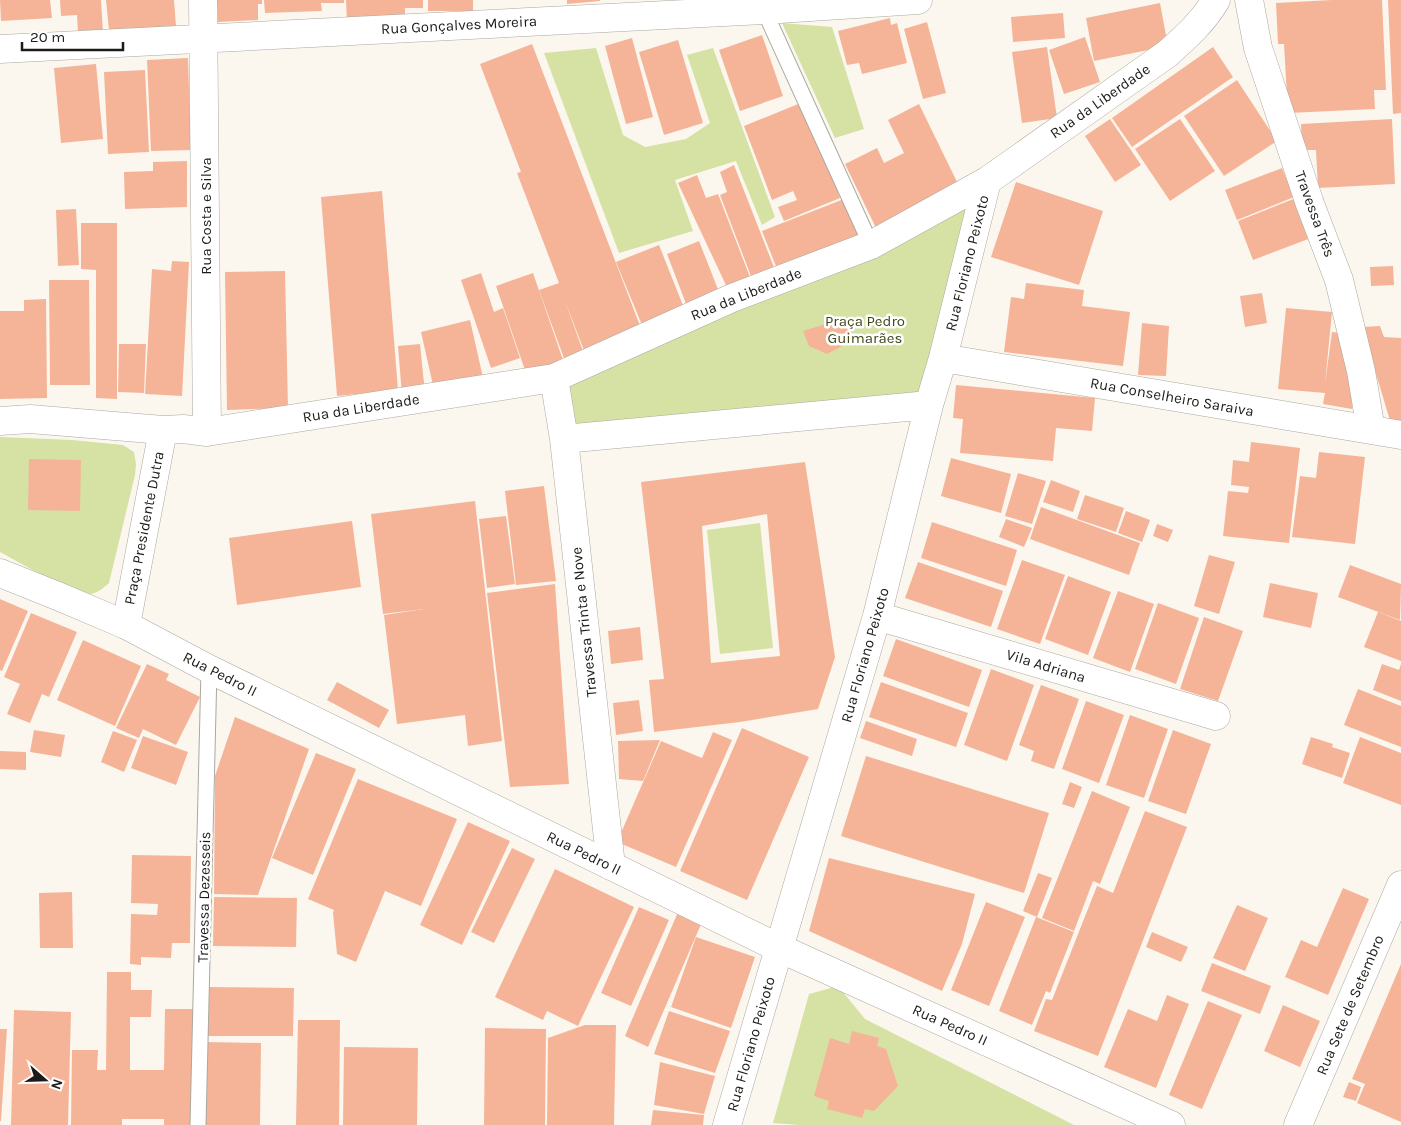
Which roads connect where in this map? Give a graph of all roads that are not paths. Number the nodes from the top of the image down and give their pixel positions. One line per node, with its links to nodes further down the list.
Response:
1 (203, 0): 6 (street, Rua Costa e Silva)
2 (918, 0): 5 (street, Rua Gonçalves Moreira)
3 (1216, 0): 8 (street, Rua da Liberdade)
4 (1249, 0): 15 (street, Travessa Três)
5 (764, 5): 6 (street, Rua Gonçalves Moreira); 9 (lane)
6 (204, 38): 7 (street, Rua Gonçalves Moreira); 16 (street, Rua Costa e Silva)
7 (0, 49)
8 (987, 181): 9 (street, Rua da Liberdade); 10 (street, Rua Floriano Peixoto)
9 (871, 244): 11 (street, Rua da Liberdade)
10 (943, 358): 12 (street, Rua Floriano Peixoto); 15 (street, Rua Conselheiro Saraiva)
11 (554, 378): 16 (street, Rua da Liberdade); 18 (street, Travessa Trinta e Nove)
12 (929, 405): 18 (street); 20 (street, Rua Floriano Peixoto)
13 (0, 422): 14 (street, Praça Presidente Dutra)
14 (163, 430): 16 (street, Praça Presidente Dutra); 21 (street, Praça Presidente Dutra)
15 (1371, 430): 17 (street, Rua Conselheiro Saraiva)
16 (207, 432)
17 (1401, 435)
18 (564, 439): 24 (street, Travessa Trinta e Nove)
19 (0, 573): 21 (street, Rua Pedro II)
20 (877, 616): 23 (street, Vila Adriana); 26 (street, Rua Floriano Peixoto)
21 (126, 625): 22 (street, Rua Pedro II)
22 (209, 669): 24 (street, Rua Pedro II); 28 (lane, Travessa Dezesseis)
23 (1216, 716)
24 (611, 866): 26 (street, Rua Pedro II)
25 (1400, 892): 27 (street, Rua Sete de Setembro)
26 (779, 948): 29 (street, Rua Floriano Peixoto); 30 (street, Rua Pedro II)
27 (1308, 1122)
28 (198, 1125)
29 (727, 1125)
30 (1171, 1125)

